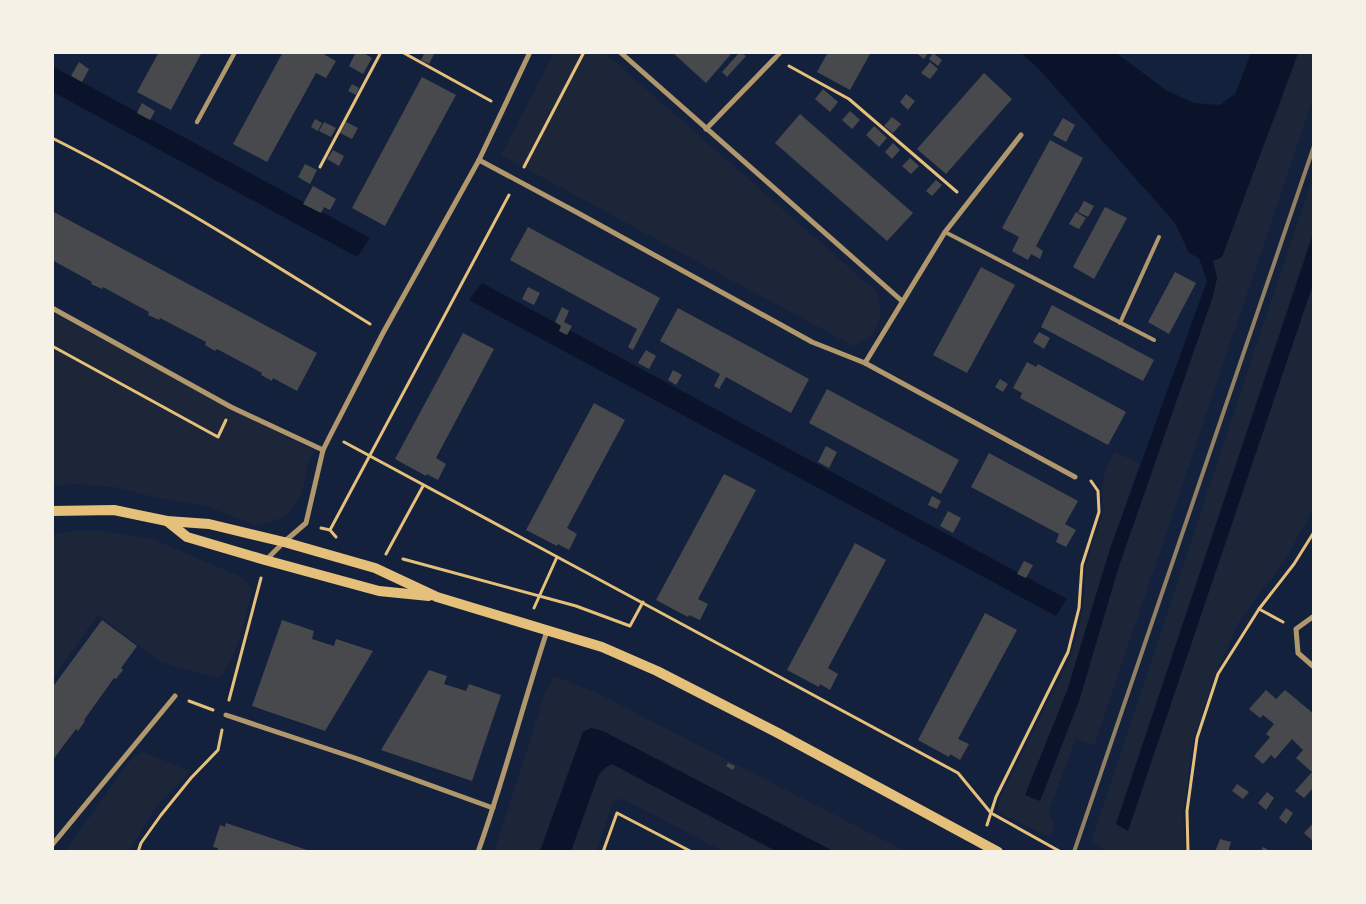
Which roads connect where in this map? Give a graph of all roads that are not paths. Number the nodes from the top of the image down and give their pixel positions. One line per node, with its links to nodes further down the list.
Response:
1 (236, 52): 6 (street)
2 (530, 52): 9 (street)
3 (620, 52): 7 (street)
4 (781, 52): 5 (street)
5 (775, 58): 7 (street)
6 (197, 122)
7 (706, 129): 12 (street)
8 (1021, 135): 10 (street)
9 (479, 160): 16 (street); 17 (street)
10 (945, 232): 12 (street); 14 (lane)
11 (1159, 237): 14 (lane)
12 (902, 301): 16 (street)
13 (52, 308): 17 (street)
14 (1120, 323): 15 (lane)
15 (1154, 340)
16 (865, 363): 18 (street)
17 (323, 450): 21 (street)
18 (1075, 477)
19 (52, 511): 20 (main road)
20 (167, 521): 21 (main road); 22 (main road)
21 (284, 542): 22 (street); 23 (main road)
22 (266, 560): 23 (main road)
23 (437, 597): 25 (main road)
24 (1314, 616): 26 (street)
25 (547, 631): 29 (street); 32 (main road)
26 (1314, 667)
27 (175, 696): 30 (street)
28 (226, 715): 29 (street)
29 (493, 808): 31 (street)
30 (52, 845)
31 (478, 852)
32 (998, 852)

